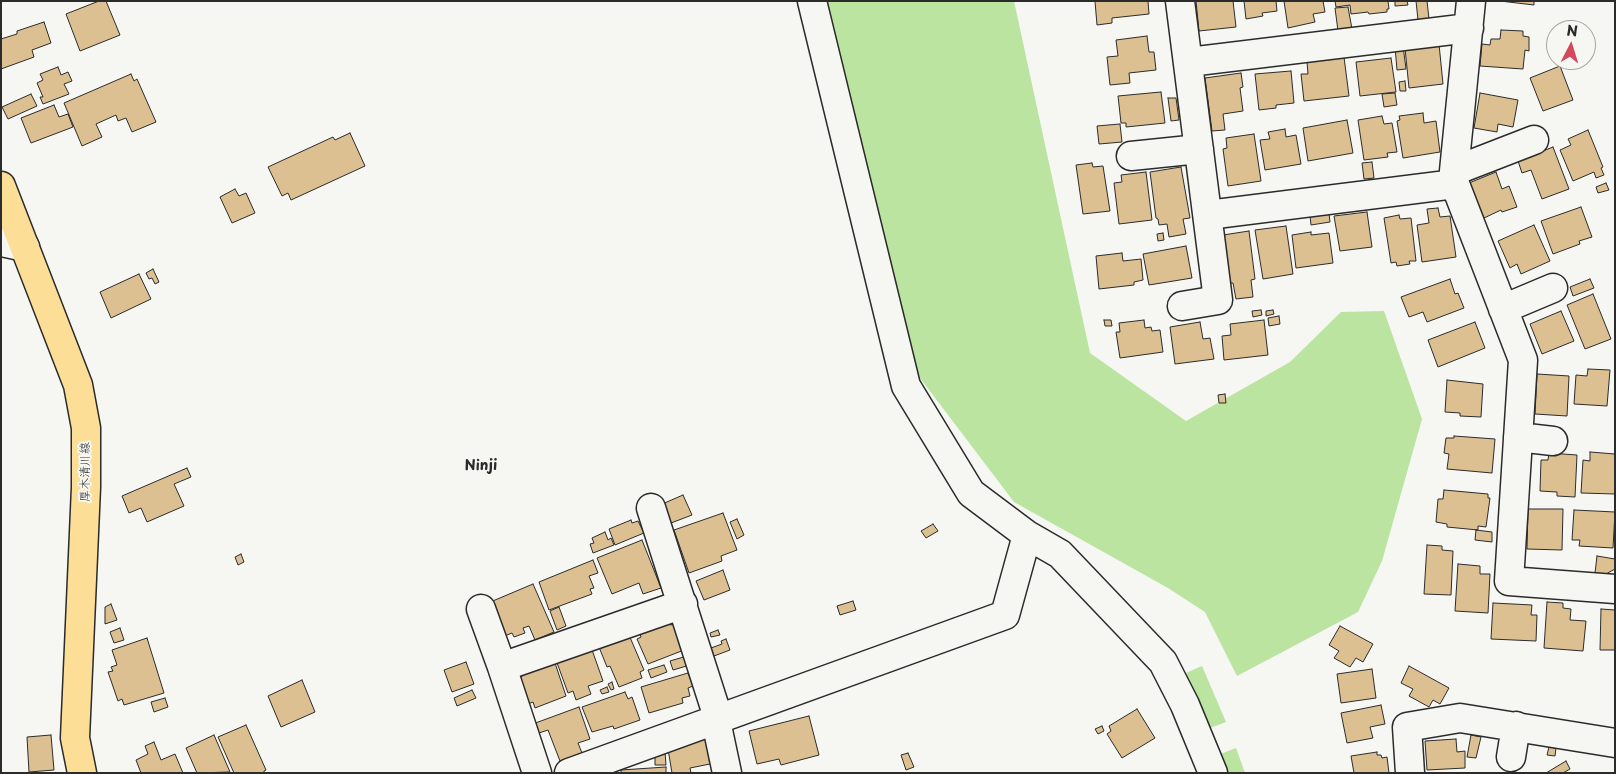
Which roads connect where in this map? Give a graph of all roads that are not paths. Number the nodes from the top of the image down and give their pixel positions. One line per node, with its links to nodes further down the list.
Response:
1 (812, 1): 19 (street)
2 (1180, 1): 5 (street)
3 (1471, 1): 4 (street)
4 (1469, 28): 5 (street); 9 (street)
5 (1188, 62): 7 (street)
6 (1534, 140): 9 (street)
7 (1200, 149): 8 (street); 11 (street)
8 (1131, 156)
9 (1454, 178): 11 (street); 15 (street)
10 (1, 186): 12 (main road, 厚木清川線)
11 (1208, 215): 14 (street)
12 (13, 244): 28 (main road, 厚木清川線)
13 (1553, 288): 15 (street)
14 (1182, 306)
15 (1503, 309): 16 (street)
16 (1518, 438): 17 (street); 20 (street)
17 (1553, 442)
18 (651, 508): 21 (street)
19 (1027, 535): 24 (street); 32 (street)
20 (1615, 589)
21 (683, 604): 23 (street); 24 (street)
22 (481, 609): 23 (street)
23 (502, 667): 29 (street)
24 (716, 721): 30 (street); 31 (street)
25 (1516, 726): 26 (street); 27 (street); 33 (street)
26 (1615, 743)
27 (1511, 757)
28 (82, 773)
29 (536, 773)
30 (569, 773)
31 (727, 773)
32 (1213, 773)
33 (1410, 773)

